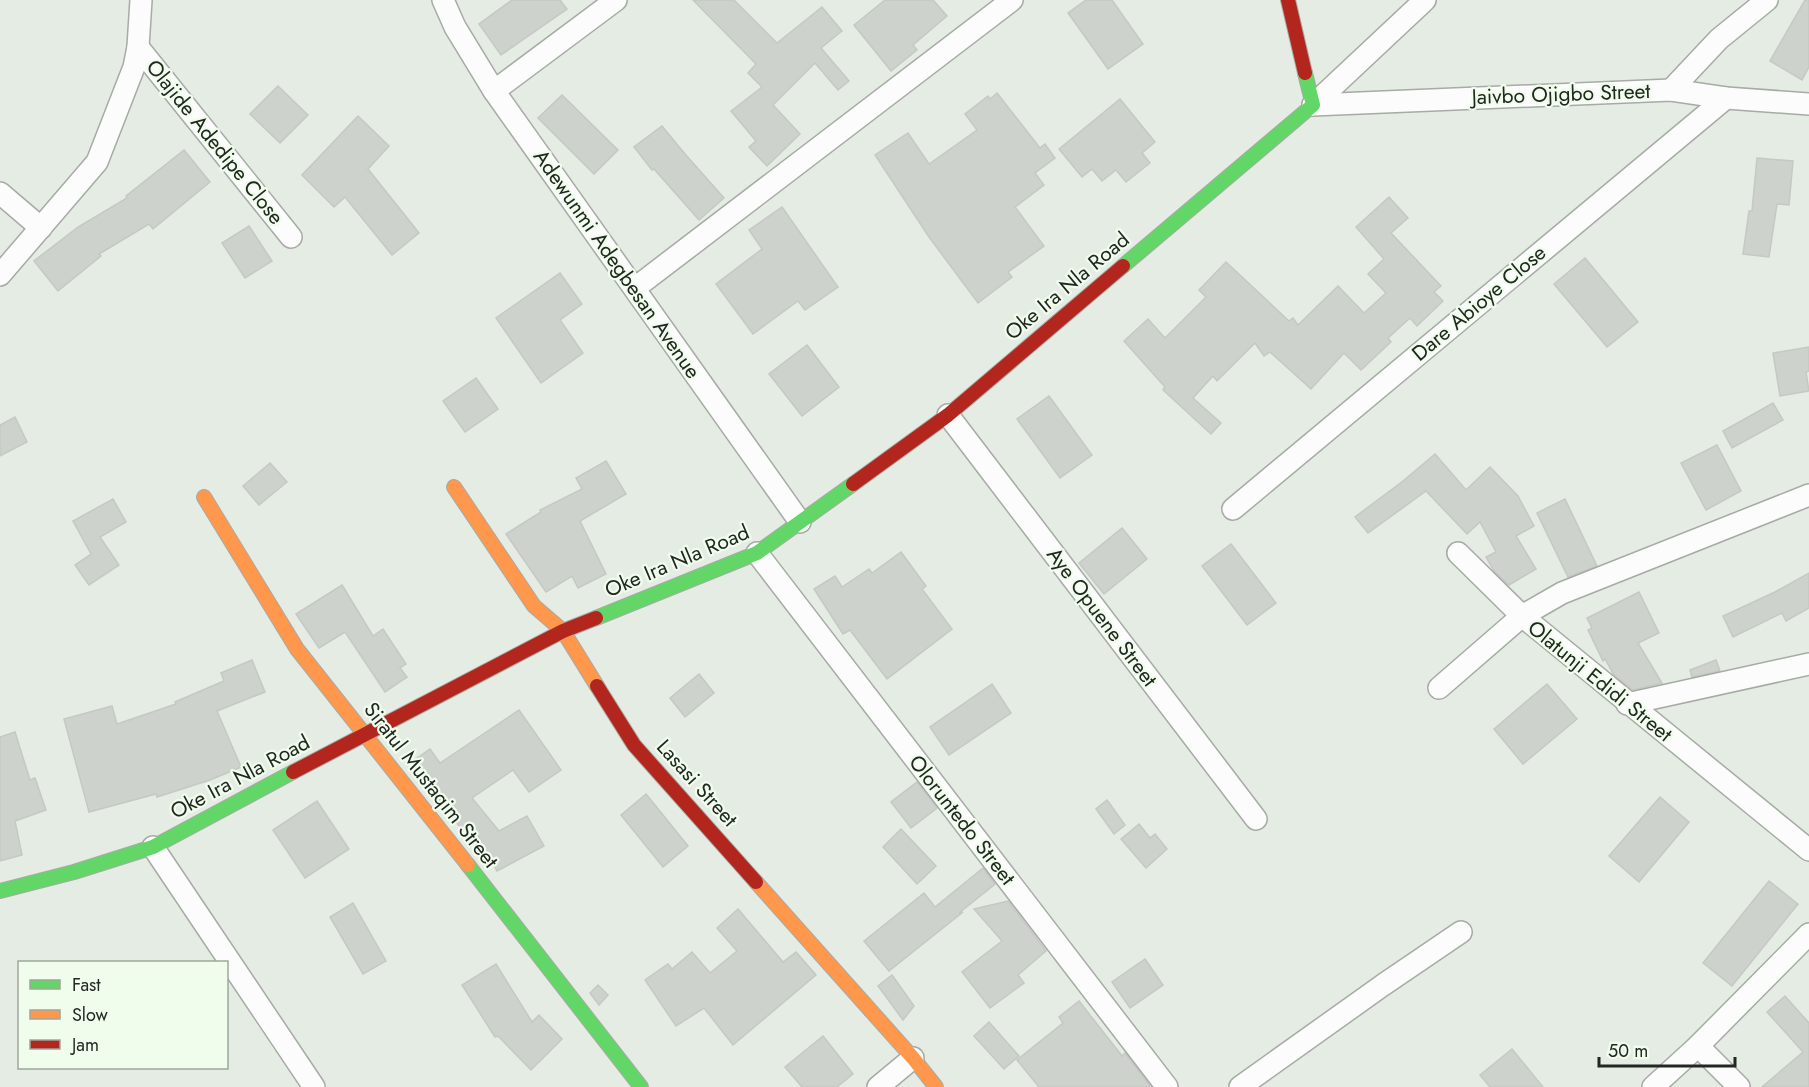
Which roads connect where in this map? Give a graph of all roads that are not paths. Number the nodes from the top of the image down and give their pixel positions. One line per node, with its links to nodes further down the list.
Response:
1 (141, 0): 8 (street)
2 (443, 0): 10 (street, Adewunmi Adegbesan Avenue)
3 (616, 0): 10 (street)
4 (1012, 0): 18 (street)
5 (1288, 0): 13 (street)
6 (1425, 0): 13 (street)
7 (1767, 0): 9 (street)
8 (138, 47): 15 (street); 16 (street, Olajide Adedipe Close)
9 (1671, 90): 11 (street, Jaivbo Ojigbo Street); 13 (street, Jaivbo Ojigbo Street)
10 (494, 91): 18 (street, Adewunmi Adegbesan Avenue)
11 (1726, 98): 12 (street, Jaivbo Ojigbo Street); 23 (street, Dare Abioye Close)
12 (1809, 104)
13 (1313, 105): 19 (street, Oke Ira Nla Road)
14 (0, 193): 15 (street)
15 (41, 228): 17 (street)
16 (291, 237)
17 (0, 275)
18 (635, 288): 24 (street, Adewunmi Adegbesan Avenue)
19 (948, 415): 24 (street, Oke Ira Nla Road); 33 (street, Aye Opuene Street)
20 (454, 487): 28 (street, Lasasi Street)
21 (1809, 495): 27 (street, Olatunji Edidi Street)
22 (204, 497): 32 (street, Siratul Mustaqim Street)
23 (1233, 509)
24 (800, 522): 25 (street, Oke Ira Nla Road)
25 (757, 553): 28 (street, Oke Ira Nla Road); 45 (street, Oloruntedo Street)
26 (1458, 553): 27 (street)
27 (1522, 616): 30 (street); 31 (street, Olatunji Edidi Street)
28 (563, 631): 32 (street, Oke Ira Nla Road); 40 (street, Lasasi Street)
29 (1809, 664): 31 (street)
30 (1439, 688)
31 (1627, 704): 35 (street, Olatunji Edidi Street)
32 (365, 733): 34 (street, Oke Ira Nla Road); 42 (street, Siratul Mustaqim Street)
33 (1256, 819)
34 (153, 847): 36 (street, Oke Ira Nla Road); 41 (street)
35 (1809, 850)
36 (0, 891)
37 (1461, 932): 46 (street)
38 (1809, 934): 39 (street)
39 (1698, 1046): 47 (street); 48 (street)
40 (913, 1058): 43 (street); 44 (street, Lasasi Street)
41 (314, 1087)
42 (641, 1087)
43 (878, 1087)
44 (936, 1087)
45 (1167, 1087)
46 (1240, 1087)
47 (1653, 1087)
48 (1739, 1087)

